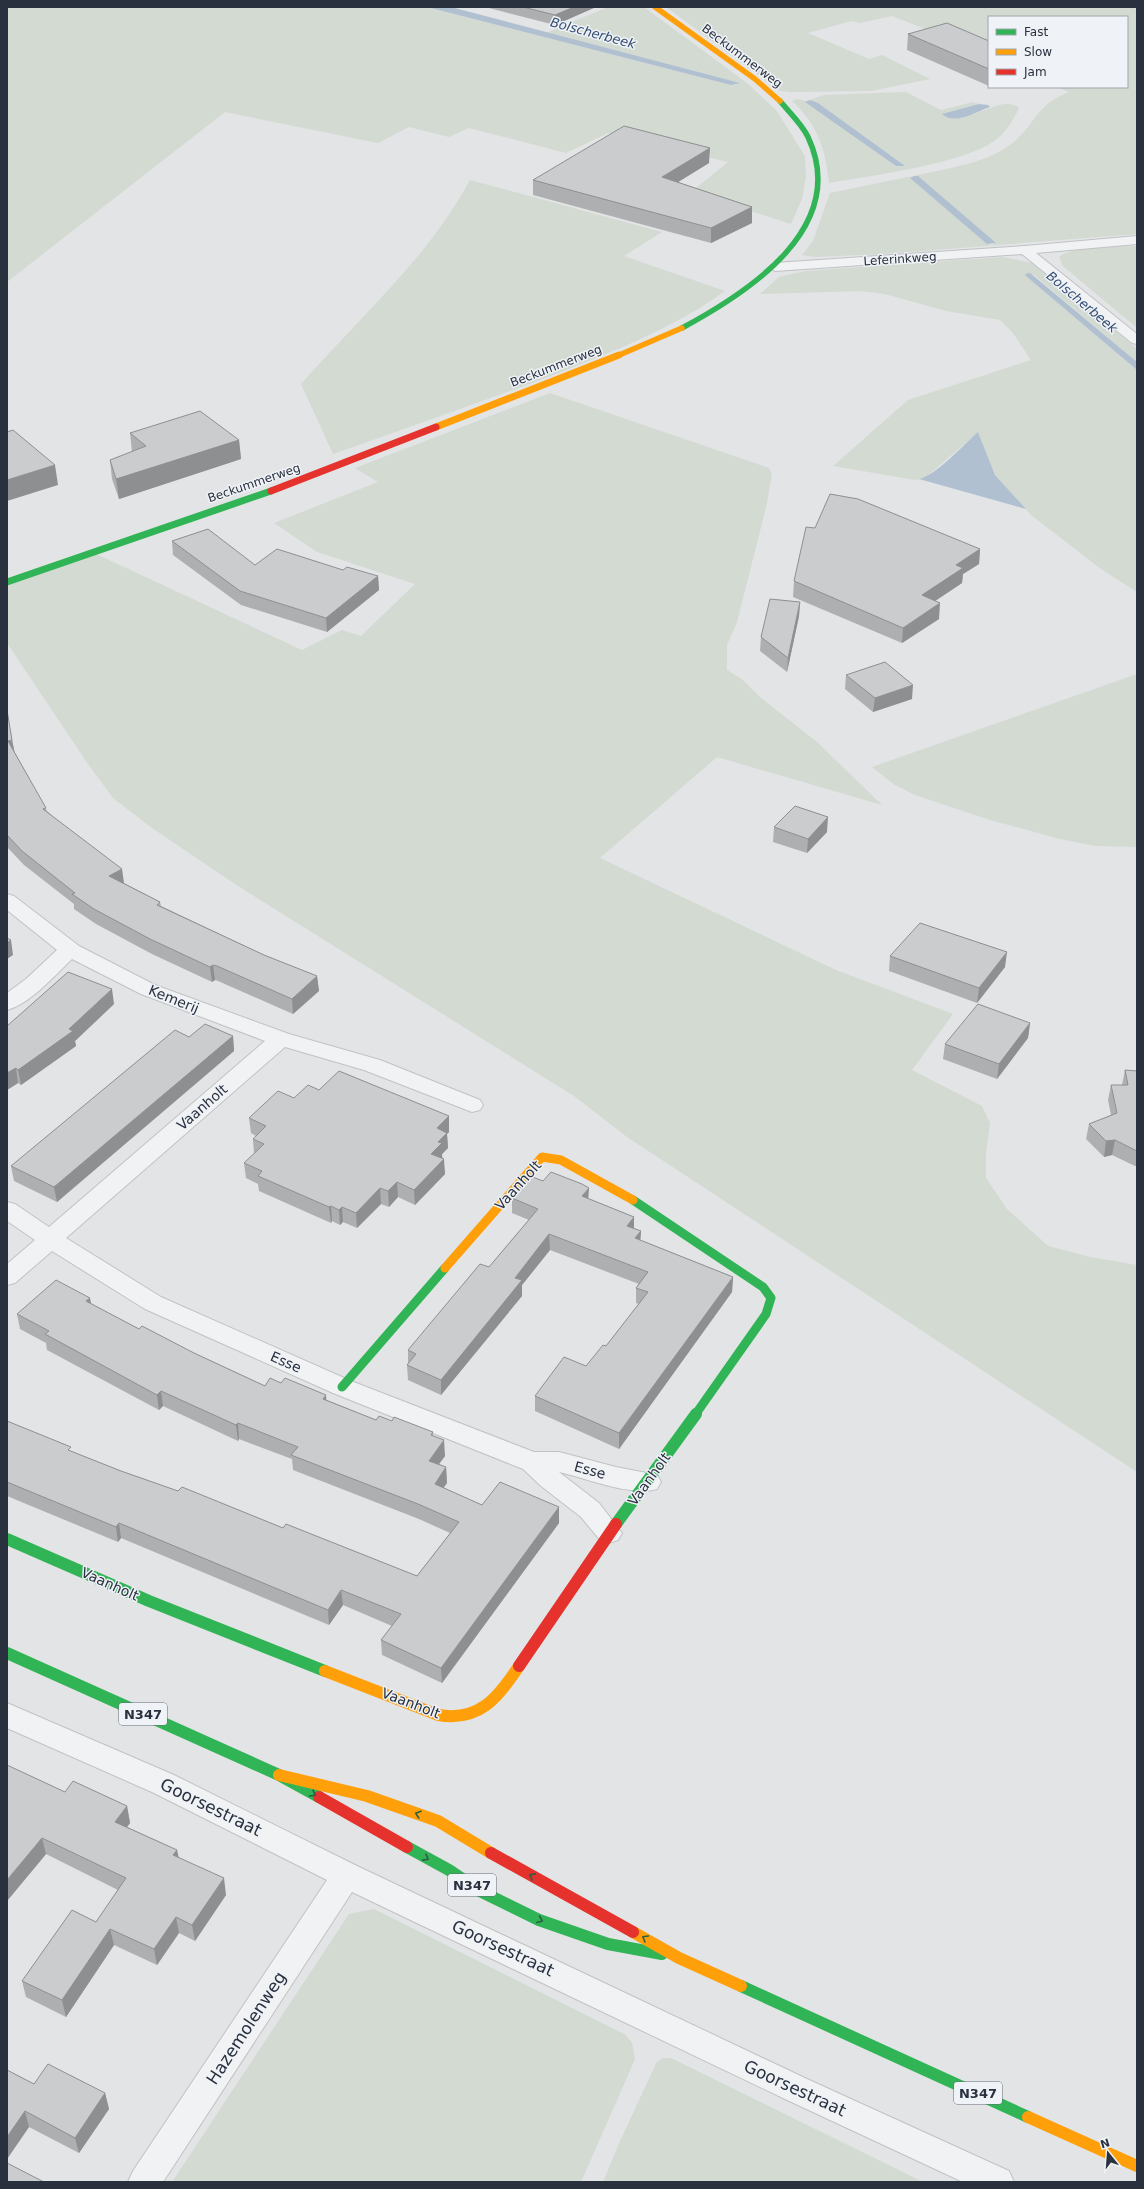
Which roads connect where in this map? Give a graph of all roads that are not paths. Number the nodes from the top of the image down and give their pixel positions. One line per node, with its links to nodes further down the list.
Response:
1 (655, 7): 4 (street, Beckummerweg)
2 (1137, 240): 3 (lane, Leferinkweg)
3 (1025, 250): 4 (lane, Leferinkweg); 5 (lane)
4 (775, 267): 6 (street, Beckummerweg)
5 (1137, 340)
6 (7, 582)
7 (7, 900): 8 (street, Kemerij)
8 (70, 949): 9 (street); 10 (street, Kemerij)
9 (7, 1003)
10 (281, 1039): 11 (street); 13 (street, Vaanholt)
11 (472, 1106)
12 (7, 1210): 13 (street)
13 (51, 1239): 14 (street, Vaanholt); 15 (street, Esse)
14 (7, 1277)
15 (342, 1387): 16 (street, Esse); 17 (street, Vaanholt)
16 (532, 1462): 17 (street, Esse); 18 (street, Esse)
17 (648, 1482): 18 (street, Vaanholt)
18 (609, 1533): 19 (street, Vaanholt)
19 (7, 1539)
20 (7, 1653): 22 (street, N347)
21 (7, 1715): 23 (street, Goorsestraat)
22 (279, 1775): 24 (street, N347, one-way to 22); 24 (street, N347, one-way to 24)
23 (347, 1875): 26 (street, Hazemolenweg); 27 (street, Goorsestraat)
24 (679, 1958): 25 (street, N347)
25 (1137, 2166)
26 (144, 2182)
27 (998, 2182)

